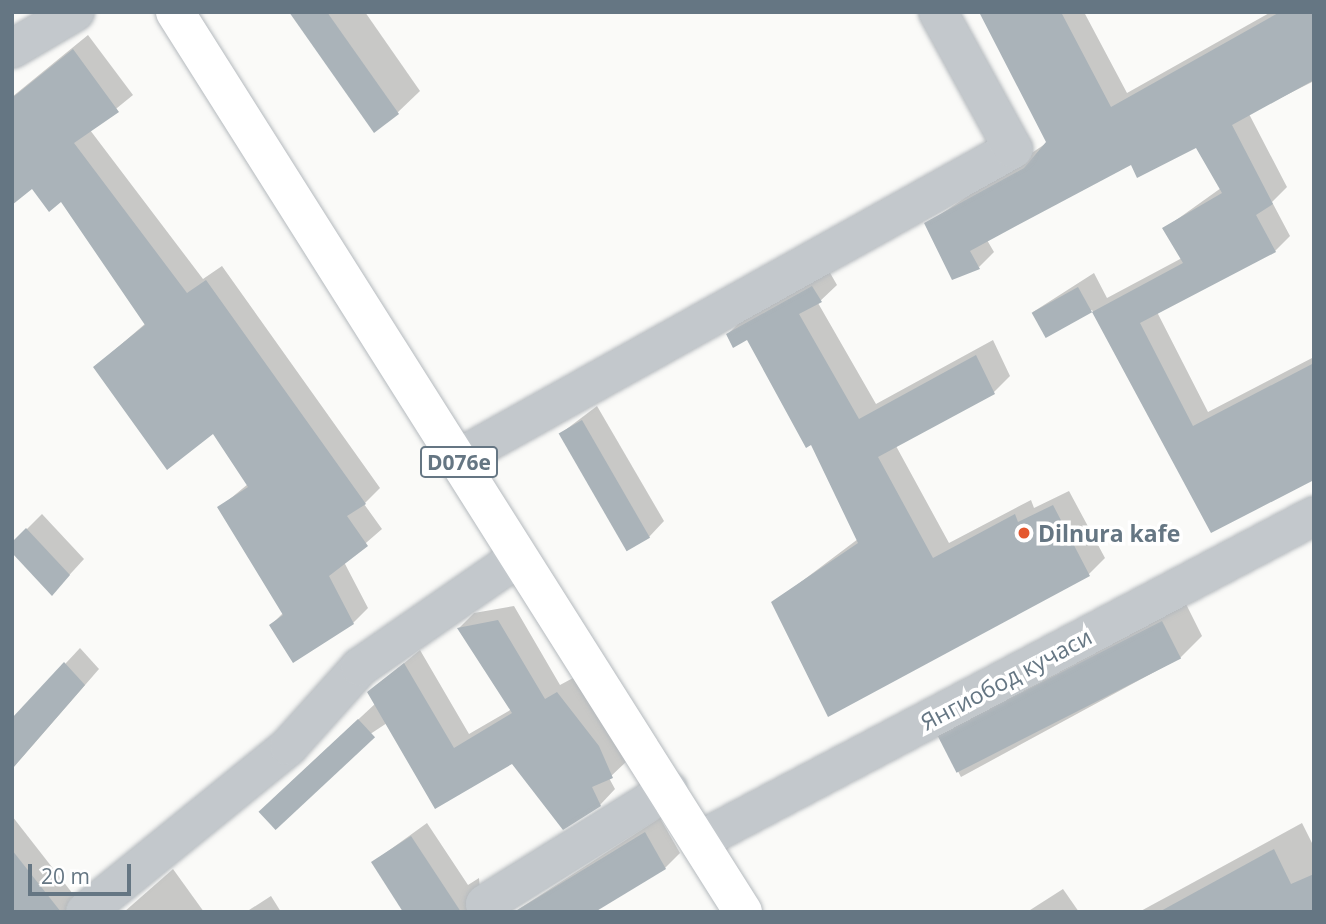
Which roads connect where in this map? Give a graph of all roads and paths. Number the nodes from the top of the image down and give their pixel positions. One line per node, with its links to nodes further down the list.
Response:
1 (75, 12): 4 (street)
2 (938, 12): 5 (street)
3 (180, 14): 5 (main road, D076e)
4 (12, 49)
5 (457, 459): 7 (main road, D076e)
6 (1314, 516): 9 (street, Янгиобод кучаси)
7 (519, 557): 8 (main road, D076e); 10 (street)
8 (668, 790): 9 (main road, D076e); 11 (street)
9 (699, 841): 12 (main road, D076e)
10 (85, 912)
11 (487, 912)
12 (743, 912)

